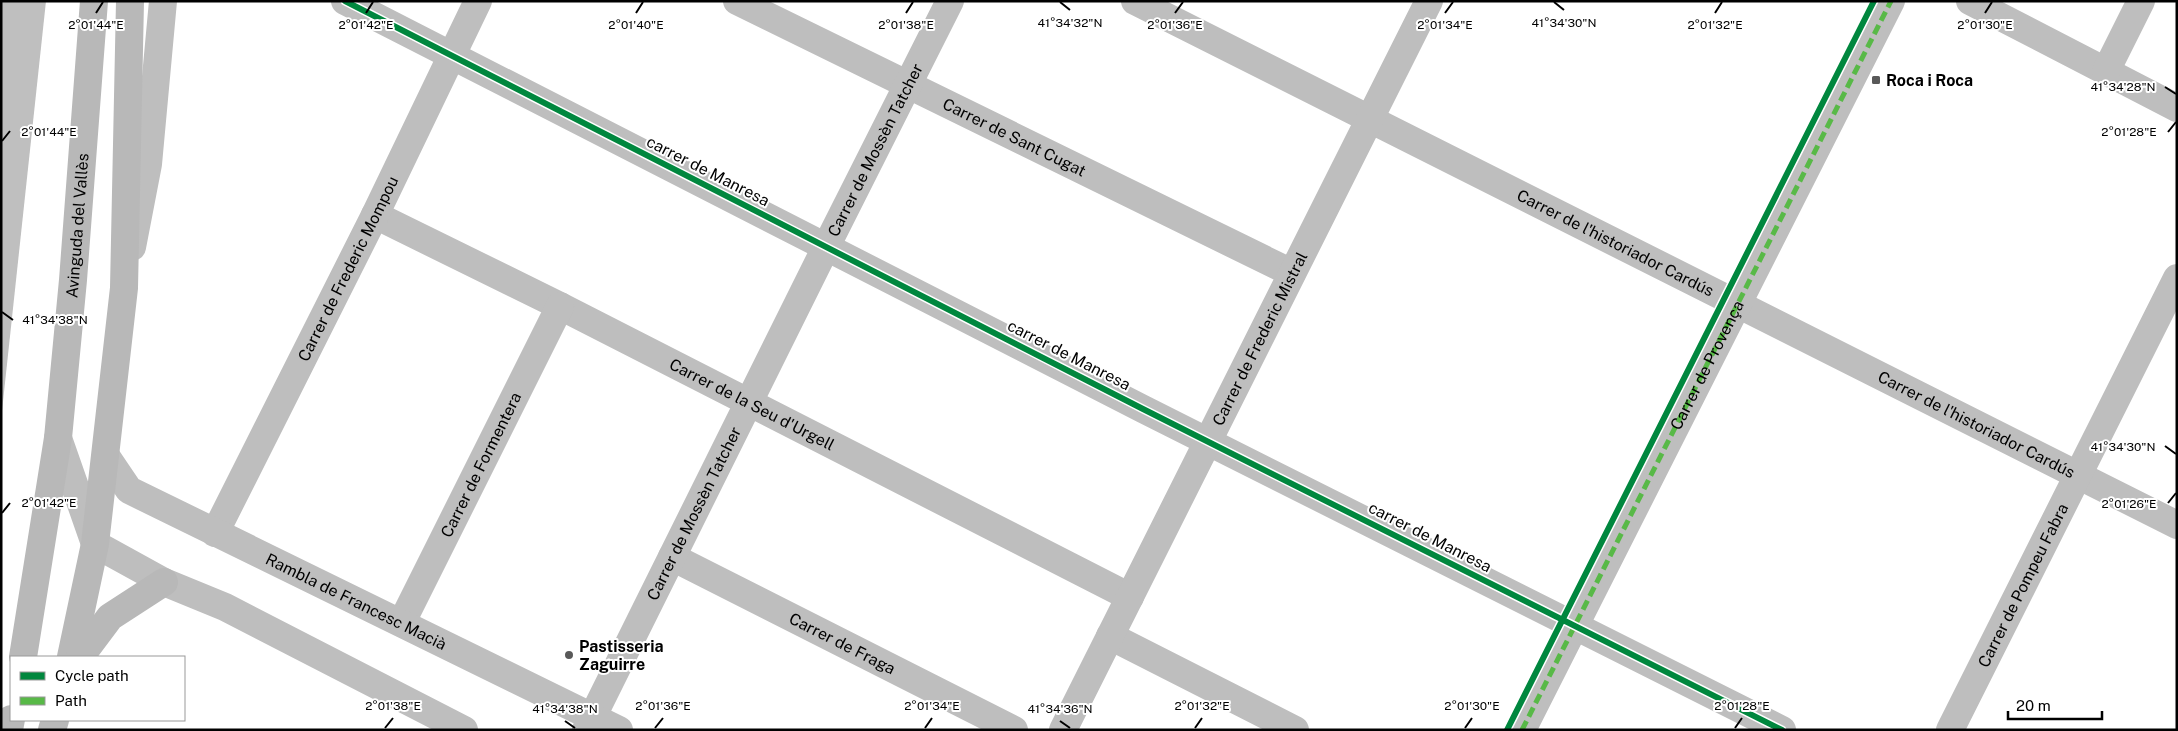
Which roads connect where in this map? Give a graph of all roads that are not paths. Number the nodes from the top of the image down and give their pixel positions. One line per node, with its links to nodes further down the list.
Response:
1 (94, 1): 26 (main road, Avinguda del Vallès)
2 (130, 1): 22 (main road)
3 (163, 1): 22 (street)
4 (345, 1): 13 (street, carrer de Manresa)
5 (478, 1): 13 (street, Carrer de Frederic Mompou)
6 (736, 1): 15 (street, Carrer de Sant Cugat)
7 (950, 1): 15 (street, Carrer de Mossèn Tatcher)
8 (1135, 1): 17 (street, Carrer de l'historiador Cardús)
9 (1429, 1): 17 (street, Carrer de Frederic Mistral)
10 (1891, 1): 23 (street, Carrer de Provença)
11 (1970, 1): 14 (street)
12 (2141, 1): 14 (street)
13 (452, 56): 18 (street, Carrer de Frederic Mompou); 19 (street, carrer de Manresa)
14 (2106, 71): 16 (street)
15 (908, 86): 19 (street, Carrer de Mossèn Tatcher); 20 (street, Carrer de Sant Cugat)
16 (2177, 108)
17 (1369, 120): 20 (street, Carrer de Frederic Mistral); 23 (street, Carrer de l'historiador Cardús)
18 (375, 215): 24 (street, Carrer de la Seu d'Urgell); 31 (street, Carrer de Frederic Mompou)
19 (826, 247): 25 (street, Carrer de Mossèn Tatcher); 27 (street, carrer de Manresa)
20 (1292, 273): 27 (street, Carrer de Frederic Mistral)
21 (2177, 278): 29 (street, Carrer de Pompeu Fabra)
22 (124, 288): 28 (main road)
23 (1738, 305): 29 (street, Carrer de l'historiador Cardús); 37 (street, Carrer de Provença)
24 (560, 306): 25 (street, Carrer de la Seu d'Urgell); 36 (street, Carrer de Formentera)
25 (748, 402): 33 (street, Carrer de Mossèn Tatcher); 35 (street, Carrer de la Seu d'Urgell)
26 (58, 438): 32 (street); 39 (main road, Avinguda del Vallès)
27 (1208, 441): 35 (street, Carrer de Frederic Mistral); 37 (street, carrer de Manresa)
28 (106, 456): 31 (street, Rambla de Francesc Macià); 32 (main road)
29 (2078, 475): 30 (street, Carrer de l'historiador Cardús); 50 (street, Carrer de Pompeu Fabra)
30 (2177, 525)
31 (215, 533): 36 (street, Rambla de Francesc Macià)
32 (95, 544): 34 (street); 40 (main road)
33 (672, 556): 42 (street, Carrer de Mossèn Tatcher); 45 (street, Carrer de Fraga)
34 (164, 582): 41 (main road); 43 (street)
35 (1130, 597): 38 (street, Carrer de Frederic Mistral)
36 (402, 622): 42 (street, Rambla de Francesc Macià)
37 (1574, 626): 48 (street, Carrer de Provença); 49 (street, carrer de Manresa)
38 (1110, 636): 46 (street, Carrer de Frederic Mistral); 47 (street)
39 (23, 656)
40 (71, 656)
41 (81, 656)
42 (589, 723): 44 (street, Rambla de Francesc Macià)
43 (464, 730)
44 (619, 730)
45 (1014, 730)
46 (1063, 730)
47 (1295, 730)
48 (1522, 730)
49 (1782, 730)
50 (1950, 730)

